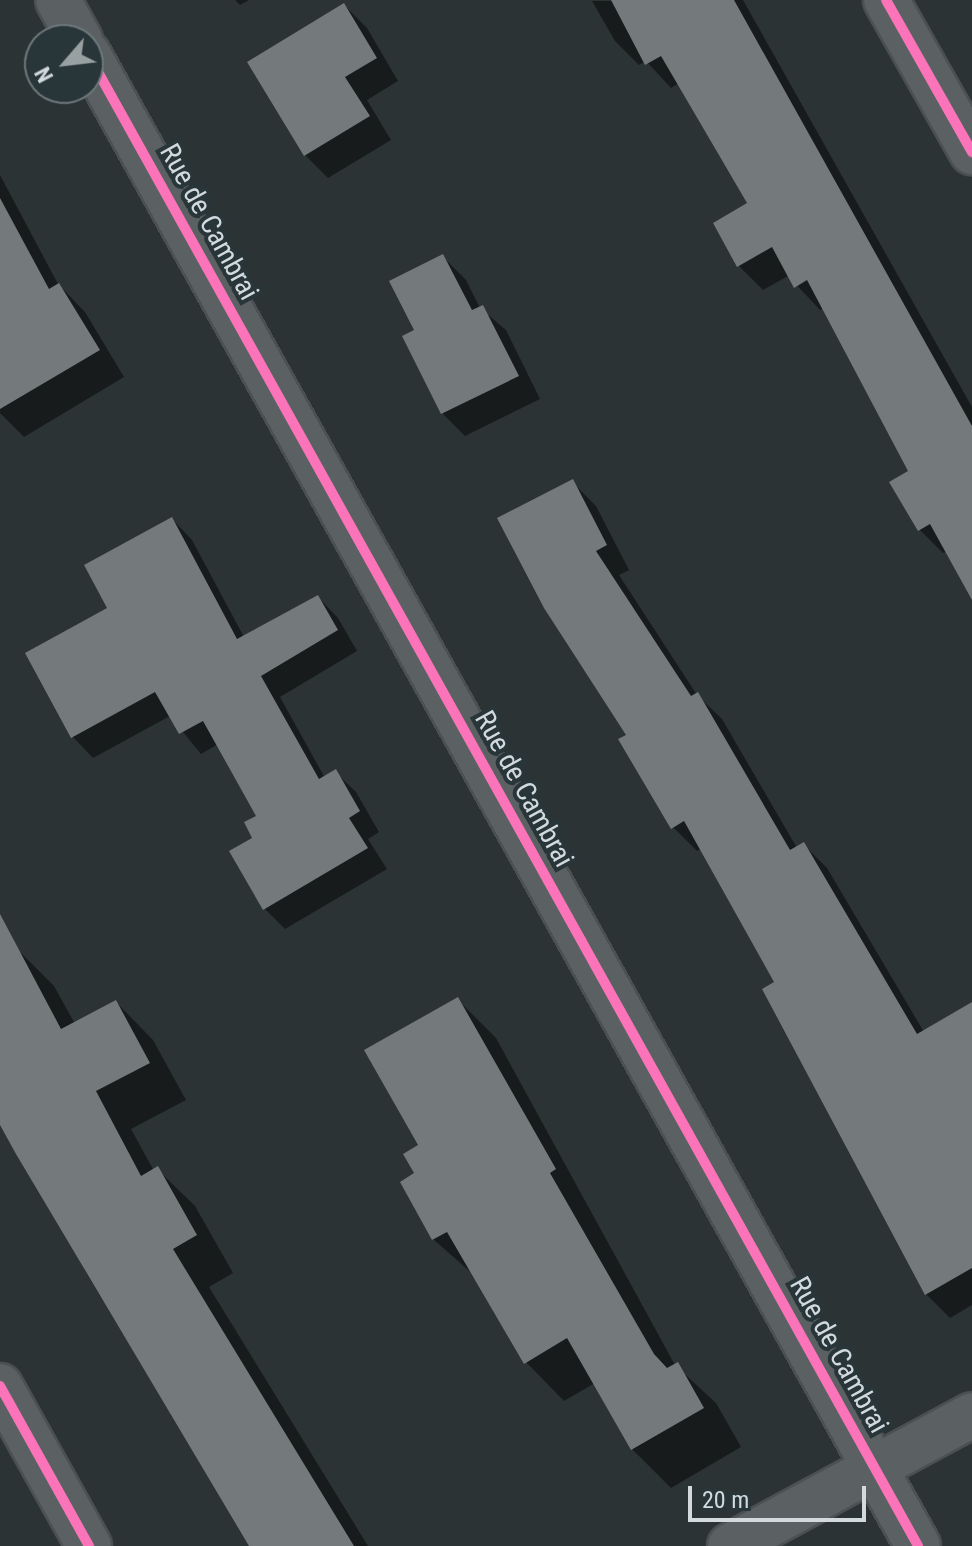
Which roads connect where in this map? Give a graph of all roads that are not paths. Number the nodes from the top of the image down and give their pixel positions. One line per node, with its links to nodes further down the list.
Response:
1 (58, 0): 3 (street)
2 (886, 0): 5 (street)
3 (71, 24)
4 (104, 83): 8 (street, Rue de Cambrai)
5 (972, 152)
6 (0, 1386): 9 (street)
7 (972, 1415): 8 (street)
8 (875, 1469): 10 (street); 11 (street, Rue de Cambrai)
9 (89, 1546)
10 (730, 1546)
11 (918, 1546)

